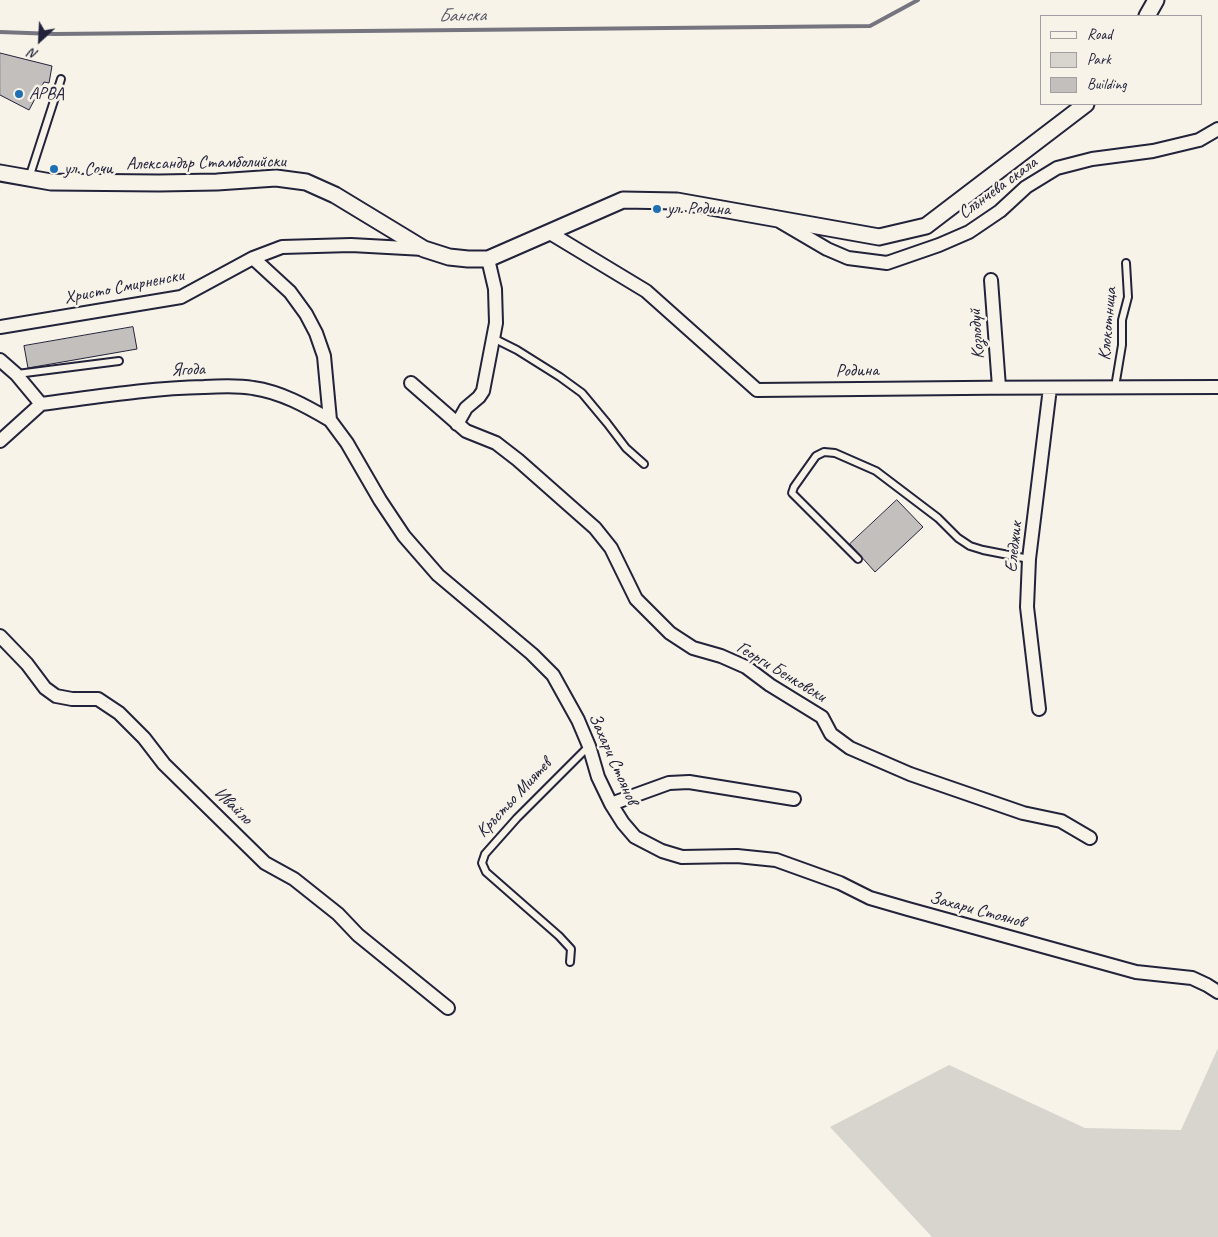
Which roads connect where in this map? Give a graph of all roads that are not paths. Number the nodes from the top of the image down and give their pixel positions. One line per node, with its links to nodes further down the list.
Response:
1 (1156, 0): 2 (street)
2 (1148, 15)
3 (61, 79): 7 (lane)
4 (1085, 105): 8 (street, Александър Стамболийски)
5 (1218, 128): 8 (street, Слънчева скала)
6 (0, 173): 7 (street, Александър Стамболийски)
7 (29, 179): 10 (street, Александър Стамболийски)
8 (776, 219): 9 (street, Александър Стамболийски)
9 (550, 234): 12 (street, Александър Стамболийски); 21 (street, Родина)
10 (424, 249): 11 (street, Христо Смирненски); 12 (street, Александър Стамболийски)
11 (253, 258): 15 (street, Христо Смирненски); 26 (street)
12 (488, 259): 16 (street)
13 (1126, 263): 22 (lane, Клокотница)
14 (991, 280): 21 (street, Козлодуй)
15 (0, 327)
16 (493, 338): 27 (street); 29 (lane)
17 (0, 360): 19 (street)
18 (120, 361): 19 (lane)
19 (16, 374): 25 (street)
20 (411, 383): 27 (street, Георги Бенковски)
21 (999, 387): 24 (street, Родина)
22 (1115, 387): 23 (street, Родина); 24 (street, Родина)
23 (1218, 387)
24 (1050, 388): 31 (street, Еледжик)
25 (41, 404): 26 (street, Ягода); 28 (street)
26 (330, 420): 34 (street, Захари Стоянов)
27 (457, 424): 37 (street, Георги Бенковски)
28 (0, 441)
29 (644, 464)
30 (858, 559): 31 (lane)
31 (1029, 559): 33 (street, Еледжик)
32 (0, 636): 40 (street, Ивайло)
33 (1039, 709)
34 (589, 746): 36 (street, Захари Стоянов); 38 (lane, Кръстьо Миятев)
35 (794, 799): 36 (street)
36 (611, 804): 39 (street, Захари Стоянов)
37 (1090, 838)
38 (570, 962)
39 (1218, 992)
40 (448, 1008)

